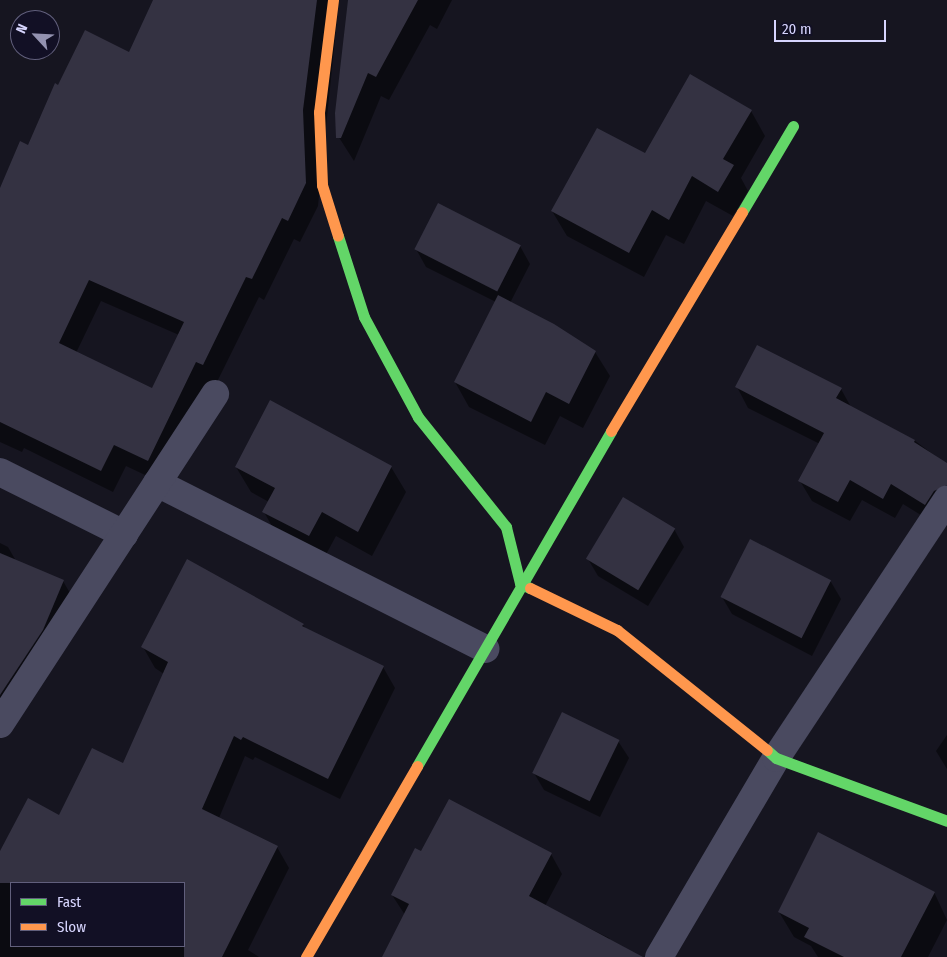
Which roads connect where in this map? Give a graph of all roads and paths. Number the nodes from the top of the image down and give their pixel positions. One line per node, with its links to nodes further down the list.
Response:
1 (333, 0): 8 (street)
2 (793, 126): 8 (street)
3 (215, 394): 5 (street)
4 (0, 472): 7 (street)
5 (157, 483): 7 (street); 9 (street)
6 (947, 500): 11 (street)
7 (124, 534): 10 (street)
8 (520, 583): 9 (street); 11 (street)
9 (485, 649): 13 (street)
10 (0, 724)
11 (776, 758): 12 (street); 14 (street)
12 (947, 821)
13 (306, 957)
14 (658, 957)

